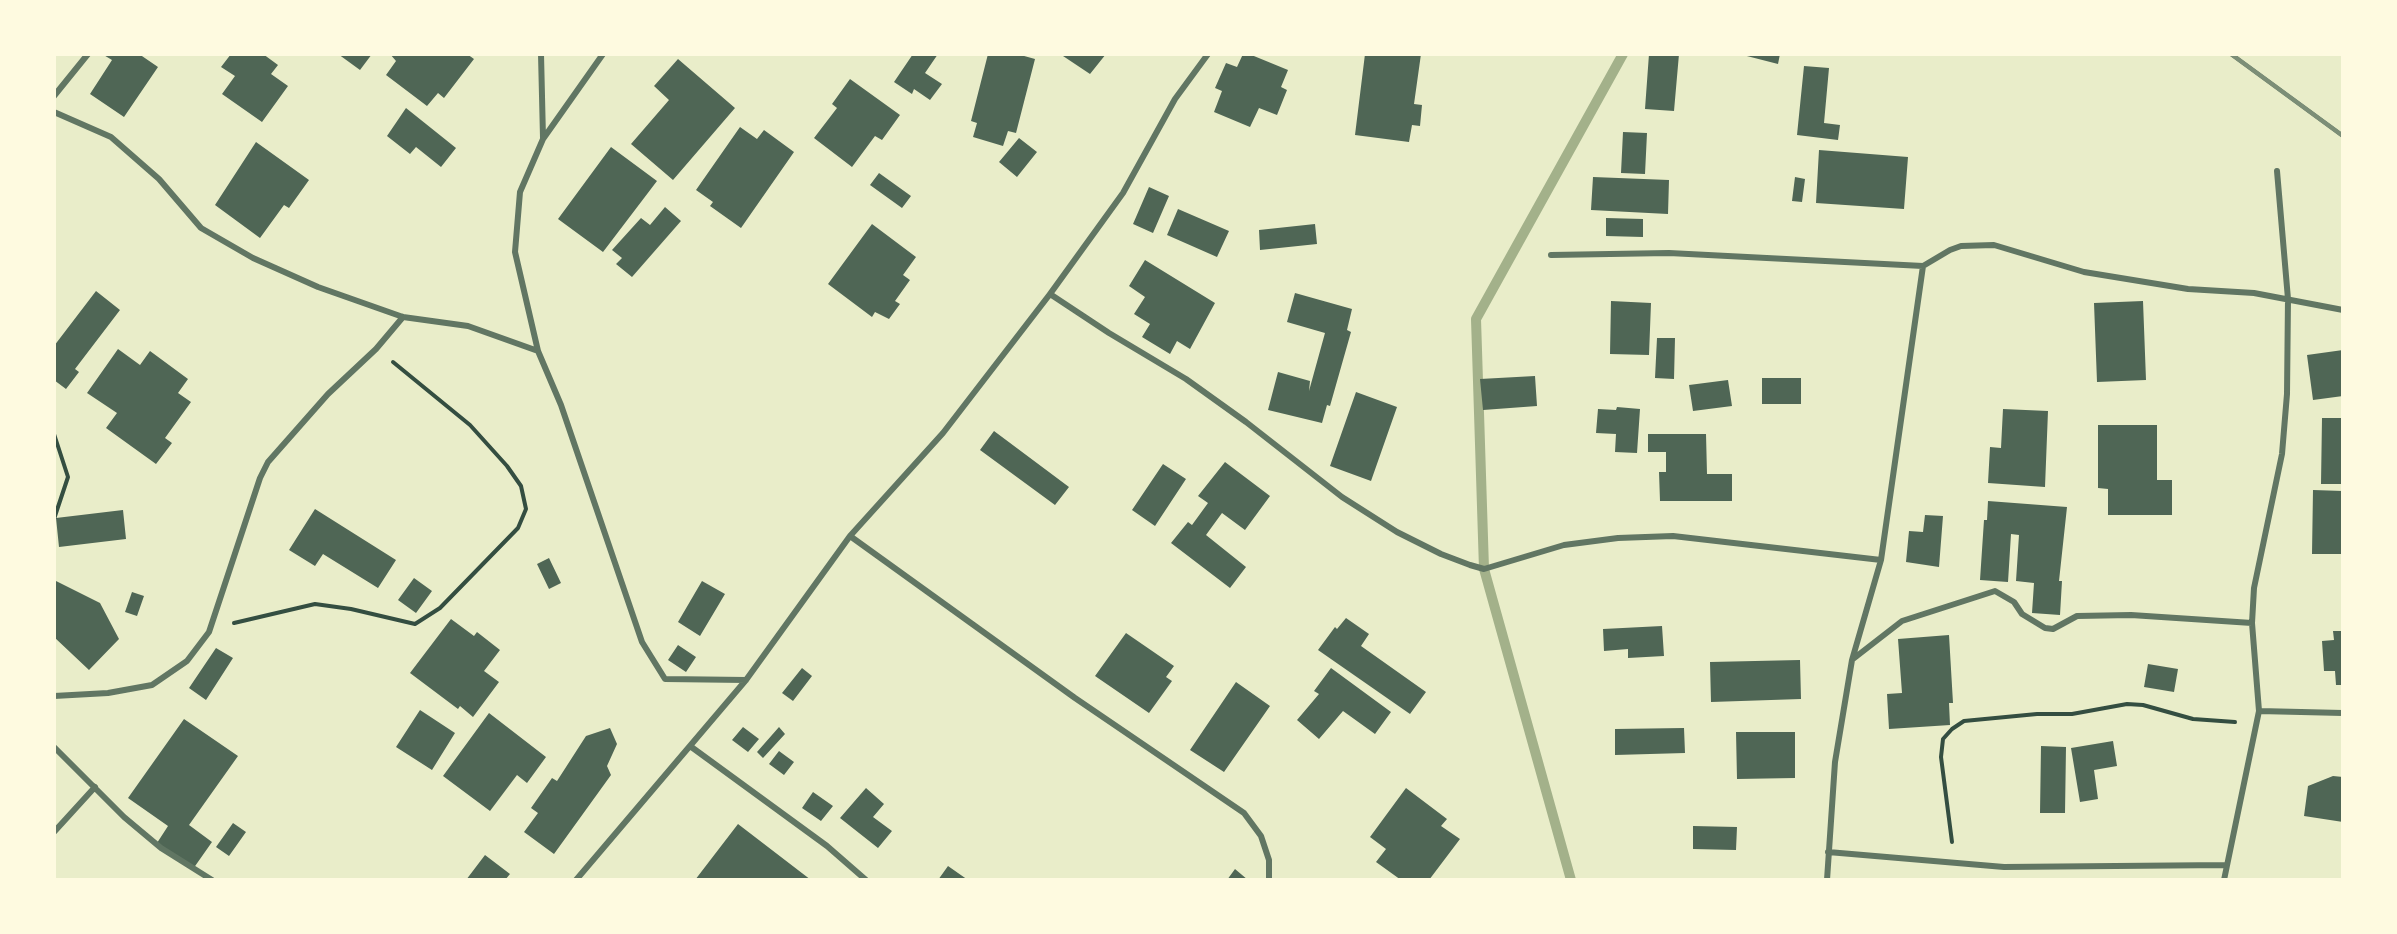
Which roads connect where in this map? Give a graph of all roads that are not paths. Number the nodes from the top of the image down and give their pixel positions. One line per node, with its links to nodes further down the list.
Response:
1 (88, 54): 5 (street)
2 (541, 54): 7 (street)
3 (603, 54): 7 (street)
4 (1208, 54): 11 (street)
5 (54, 96)
6 (54, 112): 14 (street)
7 (543, 139): 15 (street)
8 (2277, 171): 12 (street)
9 (1551, 255): 10 (street)
10 (1923, 266): 12 (street); 17 (street)
11 (1050, 294): 16 (street); 17 (street)
12 (2288, 299): 13 (street); 18 (street)
13 (2343, 310)
14 (403, 317): 15 (street); 21 (street)
15 (538, 351): 20 (street)
16 (850, 536): 20 (street); 33 (street)
17 (1881, 560): 19 (street)
18 (2252, 623): 19 (street); 22 (street)
19 (1852, 660): 28 (street)
20 (746, 680): 24 (street)
21 (54, 696)
22 (2259, 711): 23 (street); 29 (street)
23 (2343, 713)
24 (690, 746): 31 (street); 32 (street)
25 (54, 747): 26 (street)
26 (95, 787): 27 (street); 30 (street)
27 (54, 832)
28 (1828, 852): 29 (street); 34 (street)
29 (2228, 865): 35 (street)
30 (212, 880)
31 (576, 880)
32 (866, 880)
33 (1269, 880)
34 (1827, 880)
35 (2224, 880)

